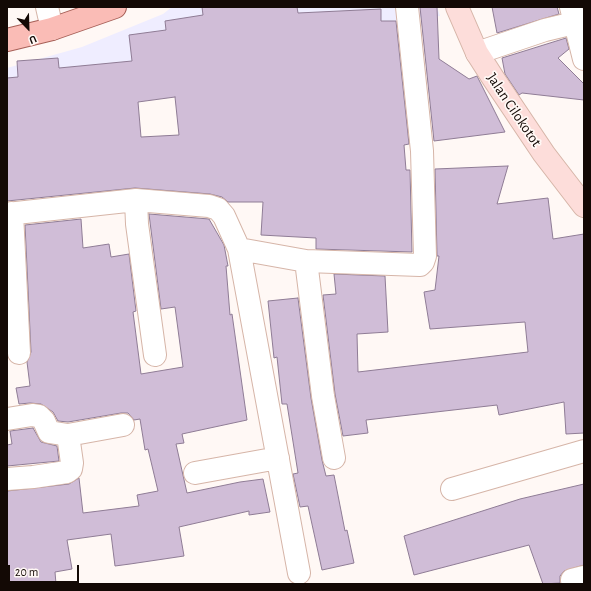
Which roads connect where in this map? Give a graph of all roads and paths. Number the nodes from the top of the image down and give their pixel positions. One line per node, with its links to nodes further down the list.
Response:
1 (47, 7): 6 (street)
2 (115, 7): 6 (main road)
3 (407, 7): 14 (street)
4 (457, 7): 8 (street, Jalan Cilokotot)
5 (572, 18): 8 (street); 9 (street)
6 (52, 29): 7 (main road)
7 (7, 40)
8 (477, 53): 11 (street, Jalan Cilokotot)
9 (584, 59)
10 (136, 200): 12 (street); 13 (street); 16 (street)
11 (584, 206)
12 (10, 213): 15 (street)
13 (239, 249): 14 (street); 21 (street)
14 (306, 261): 22 (street)
15 (19, 354)
16 (156, 355)
17 (7, 419): 19 (street)
18 (123, 425): 19 (street)
19 (68, 434): 24 (street)
20 (584, 451): 25 (street)
21 (278, 458): 23 (street); 26 (street)
22 (334, 458)
23 (195, 473)
24 (7, 479)
25 (452, 489)
26 (299, 573)

